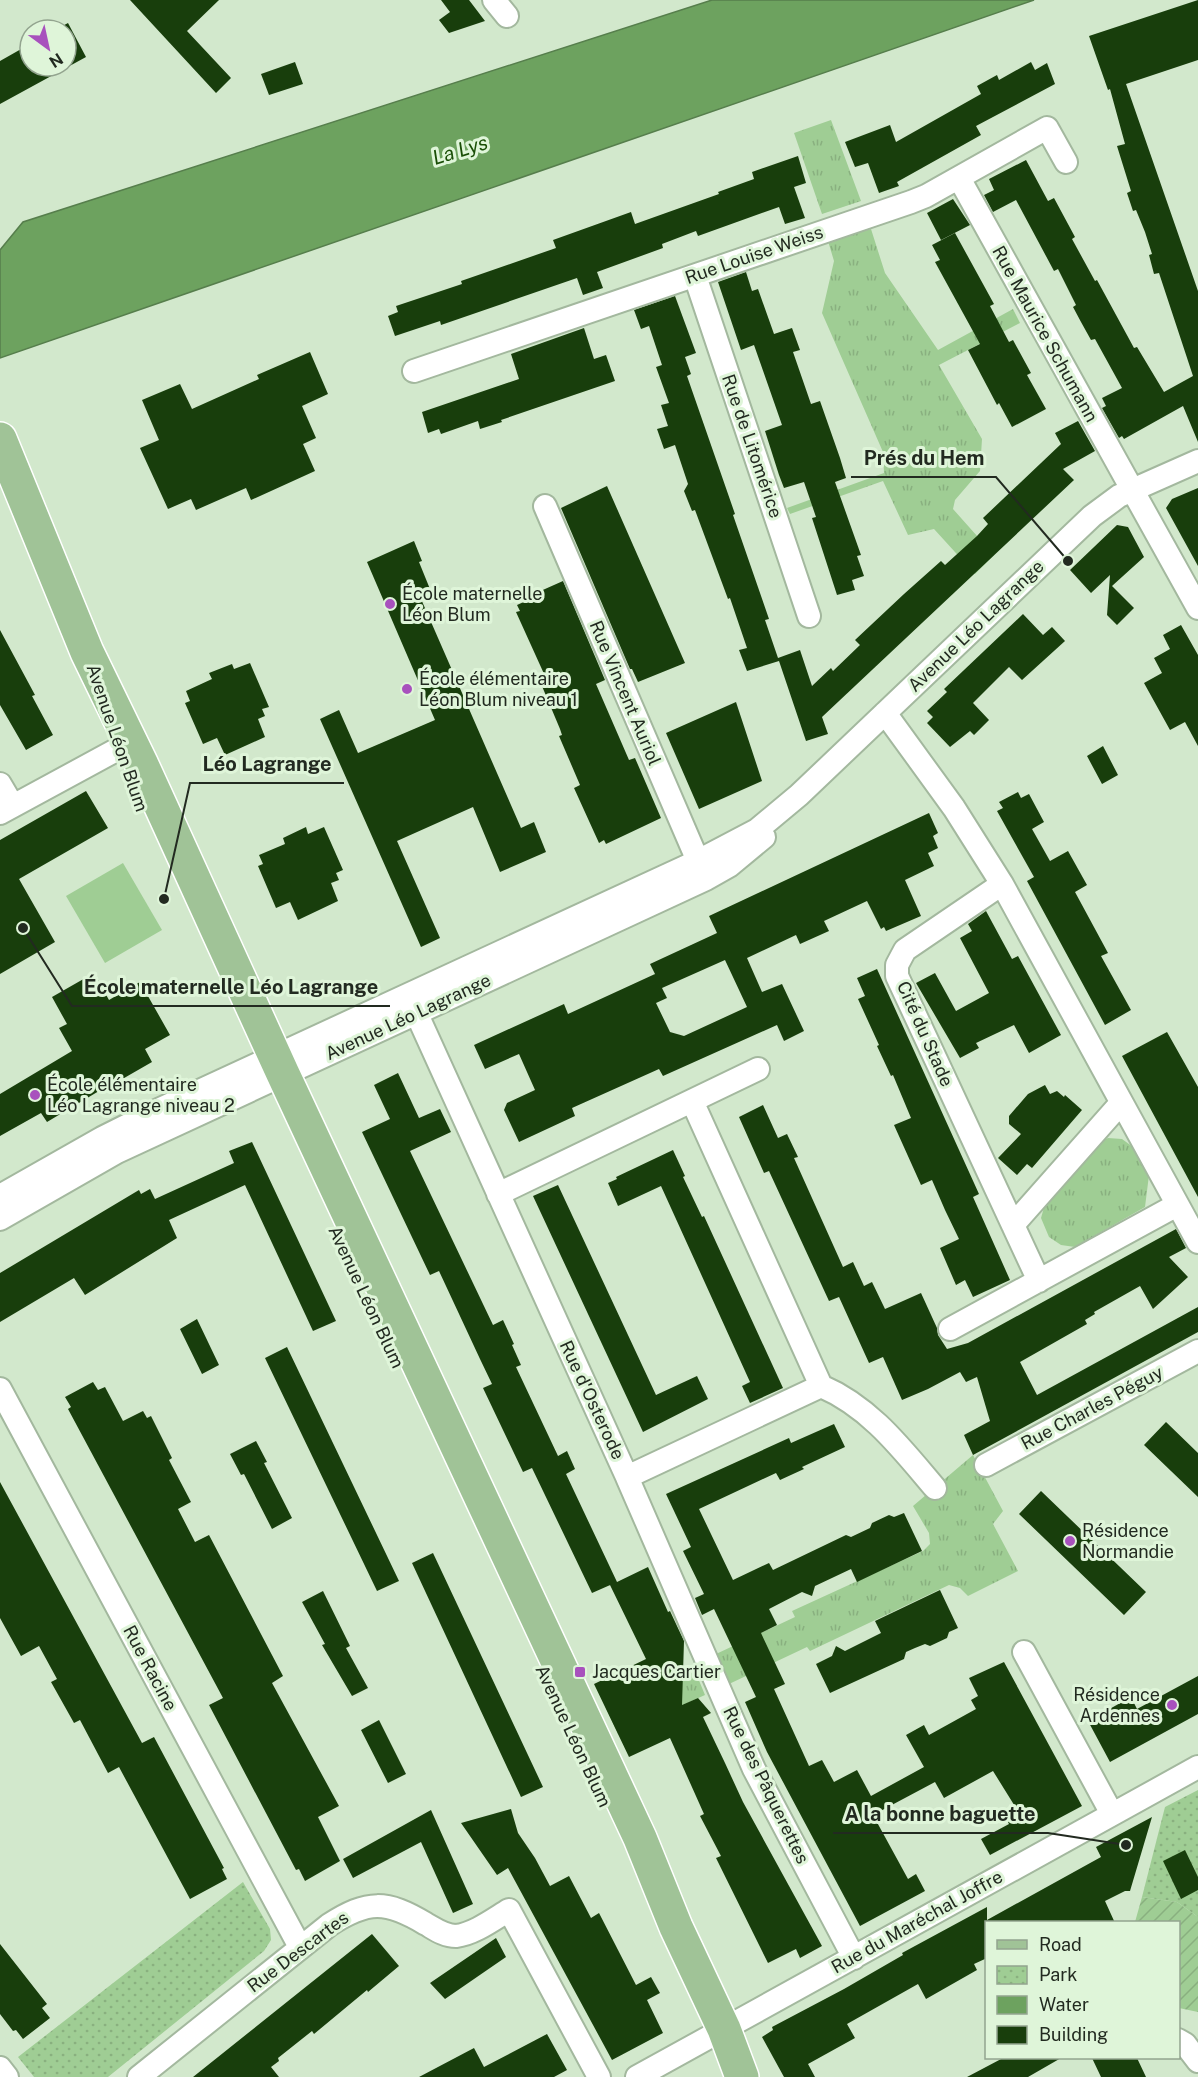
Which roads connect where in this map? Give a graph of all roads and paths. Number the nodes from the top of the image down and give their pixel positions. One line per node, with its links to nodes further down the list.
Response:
1 (1066, 162): 2 (street, Rue Louise Weiss)
2 (959, 178): 3 (street, Rue Louise Weiss); 7 (street, Rue Maurice Schumann)
3 (695, 276): 4 (street, Rue Louise Weiss); 10 (street, Rue de Litomérice)
4 (414, 371)
5 (1, 442): 12 (main road, Avenue Léon Blum)
6 (1198, 461): 7 (street, Avenue Léo Lagrange)
7 (1131, 490): 9 (street, Rue Maurice Schumann); 11 (street, Avenue Léo Lagrange)
8 (545, 506): 15 (street, Rue Vincent Auriol)
9 (1198, 608)
10 (808, 616)
11 (885, 713): 15 (street, Avenue Léo Lagrange); 16 (street)
12 (124, 746): 14 (street); 18 (main road, Avenue Léon Blum)
13 (0, 784): 14 (street)
14 (6, 810)
15 (702, 870): 17 (street, Avenue Léo Lagrange)
16 (1002, 884): 21 (street); 26 (street, Cité du Stade)
17 (412, 1004): 18 (street, Avenue Léo Lagrange); 22 (street, Rue d'Osterode)
18 (271, 1068): 23 (street, Avenue Léo Lagrange); 25 (street, Avenue Léo Lagrange); 41 (main road, Avenue Léon Blum)
19 (758, 1069): 20 (street)
20 (692, 1101): 22 (street); 31 (street)
21 (1121, 1103): 24 (street); 26 (street)
22 (498, 1194): 34 (street, Rue d'Osterode)
23 (0, 1196)
24 (1177, 1205): 27 (street); 28 (street)
25 (0, 1219)
26 (1012, 1225): 28 (street, Cité du Stade)
27 (1198, 1242)
28 (1039, 1281): 29 (street)
29 (950, 1329)
30 (1198, 1352): 33 (street, Rue Charles Péguy)
31 (822, 1386): 34 (street, Rue d'Osterode); 35 (street)
32 (0, 1389): 39 (street, Rue Racine)
33 (986, 1465)
34 (627, 1477): 40 (street, Rue des Pâquerettes)
35 (935, 1488)
36 (1024, 1652): 38 (street)
37 (1198, 1767): 38 (street, Rue du Maréchal Joffre)
38 (1112, 1814): 40 (street, Rue du Maréchal Joffre)
39 (300, 1947): 46 (street, Rue Descartes); 47 (street, Rue Descartes)
40 (854, 1958): 41 (street, Rue du Maréchal Joffre)
41 (724, 2029): 48 (street, Rue du Maréchal Joffre); 49 (main road, Avenue Léon Blum); 50 (main road, Avenue Léon Blum)
42 (1180, 2041): 43 (street)
43 (1198, 2061)
44 (0, 2068): 45 (street)
45 (7, 2077)
46 (139, 2077)
47 (599, 2077)
48 (637, 2077)
49 (742, 2077)
50 (760, 2077)

